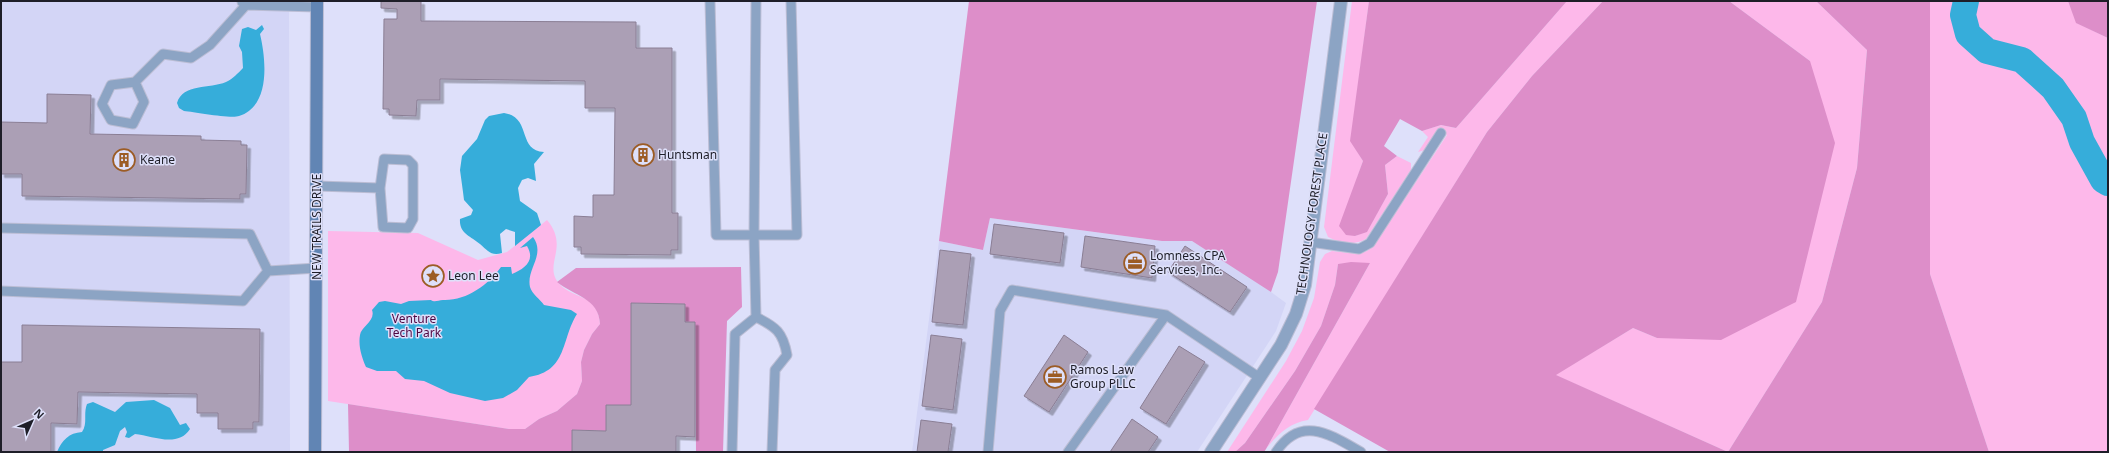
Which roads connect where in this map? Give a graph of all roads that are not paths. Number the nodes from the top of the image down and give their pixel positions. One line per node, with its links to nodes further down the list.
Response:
1 (710, 1): 12 (lane)
2 (756, 1): 12 (lane)
3 (791, 1): 12 (lane)
4 (1341, 1): 13 (street, TECHNOLOGY FOREST PLACE)
5 (244, 3): 6 (lane); 7 (lane)
6 (316, 4): 9 (street, NEW TRAILS DRIVE)
7 (135, 82): 7 (lane)
8 (1442, 134): 13 (lane)
9 (317, 186): 10 (lane); 14 (street, NEW TRAILS DRIVE)
10 (380, 188): 10 (lane)
11 (1, 228): 15 (lane)
12 (754, 235): 18 (lane)
13 (1310, 242): 19 (street, TECHNOLOGY FOREST PLACE)
14 (317, 268): 15 (lane); 20 (street, NEW TRAILS DRIVE)
15 (268, 271): 16 (lane)
16 (1, 291)
17 (1166, 314): 19 (lane); 23 (lane); 24 (lane)
18 (756, 317): 21 (lane); 22 (lane)
19 (1260, 378): 25 (street, TECHNOLOGY FOREST PLACE)
20 (315, 452)
21 (732, 452)
22 (772, 452)
23 (988, 452)
24 (1068, 452)
25 (1211, 452)
26 (1276, 452): 27 (lane)
27 (1362, 452)

